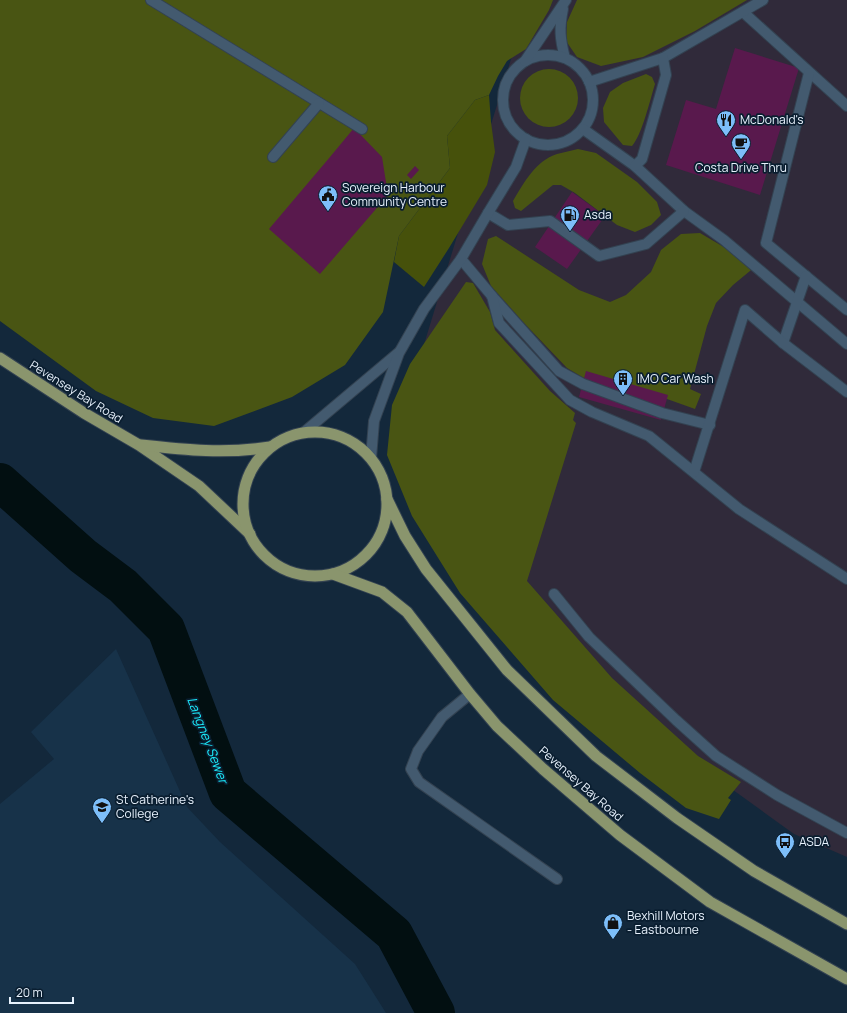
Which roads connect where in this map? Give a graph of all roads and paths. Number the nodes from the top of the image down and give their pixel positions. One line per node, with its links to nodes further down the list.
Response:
1 (151, 0): 10 (lane)
2 (763, 0): 4 (lane)
3 (565, 2): 5 (lane); 7 (lane)
4 (743, 12): 6 (lane); 8 (lane)
5 (565, 58): 7 (lane); 9 (lane)
6 (664, 58): 9 (lane); 16 (lane)
7 (525, 61): 14 (lane)
8 (809, 73): 11 (lane); 20 (lane)
9 (589, 82): 13 (lane)
10 (319, 103): 12 (lane); 15 (lane)
11 (847, 106)
12 (362, 129)
13 (583, 129): 14 (lane); 16 (lane)
14 (526, 139): 18 (lane)
15 (273, 157)
16 (635, 166): 17 (lane)
17 (684, 211): 18 (lane); 22 (lane)
18 (488, 214): 19 (lane)
19 (461, 259): 21 (lane); 26 (lane)
20 (806, 276): 22 (lane); 23 (lane)
21 (492, 296): 29 (lane); 34 (lane)
22 (798, 301): 24 (lane); 25 (lane)
23 (847, 310)
24 (783, 343): 28 (lane); 29 (lane)
25 (847, 344)
26 (399, 353): 30 (lane); 33 (lane)
27 (0, 358): 31 (main road, Pevensey Bay Road)
28 (847, 392)
29 (710, 425): 34 (lane)
30 (303, 432): 32 (main road); 33 (main road)
31 (139, 445): 32 (main road, Pevensey Bay Road); 36 (main road, Pevensey Bay Road)
32 (270, 447): 36 (main road)
33 (371, 458): 35 (main road)
34 (694, 472): 38 (lane)
35 (388, 499): 37 (main road); 43 (main road)
36 (251, 535): 37 (main road)
37 (333, 574): 40 (main road, Pevensey Bay Road)
38 (847, 579)
39 (554, 594): 41 (lane)
40 (470, 694): 42 (lane); 44 (main road, Pevensey Bay Road)
41 (847, 833)
42 (557, 879)
43 (847, 924)
44 (847, 979)

